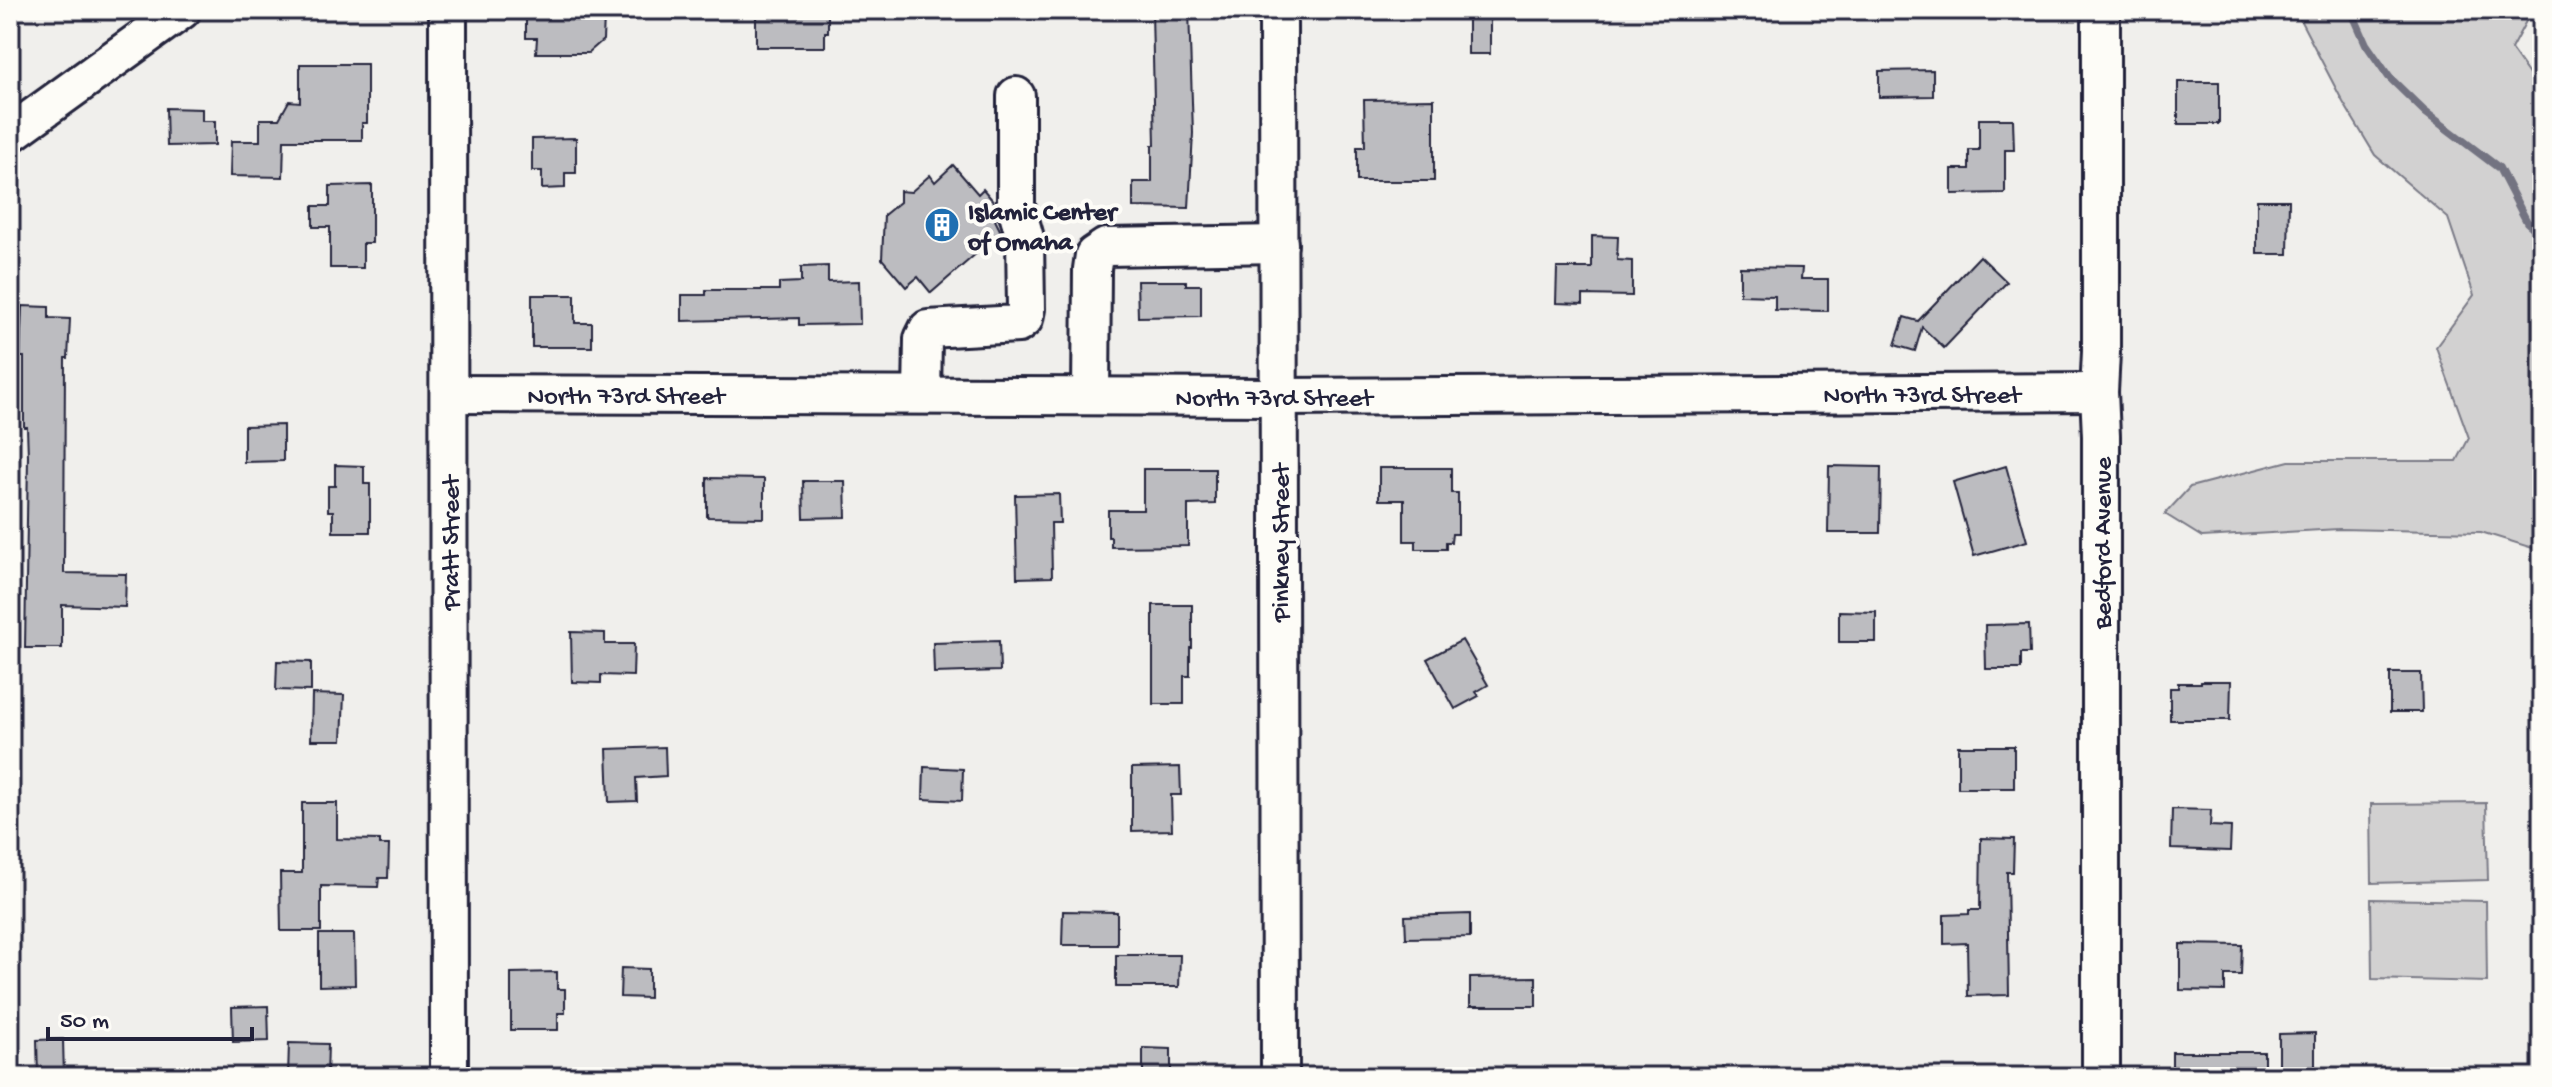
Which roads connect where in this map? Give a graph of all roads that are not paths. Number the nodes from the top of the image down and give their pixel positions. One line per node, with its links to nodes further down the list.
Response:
1 (182, 10): 6 (street)
2 (448, 10): 9 (street, Pratt Street)
3 (1278, 10): 7 (street, Pinkney Street)
4 (2101, 10): 8 (street, Bedford Avenue)
5 (1016, 96): 10 (street)
6 (10, 134)
7 (1279, 244): 11 (street); 12 (street, Pinkney Street)
8 (2099, 392): 12 (street, North 73rd Street); 15 (street, Bedford Avenue)
9 (449, 394): 10 (street, North 73rd Street); 13 (street, Pratt Street)
10 (922, 395): 11 (street, North 73rd Street)
11 (1091, 396): 12 (street, North 73rd Street)
12 (1279, 397): 14 (street, Pinkney Street)
13 (449, 1077)
14 (1280, 1077)
15 (2101, 1077)

